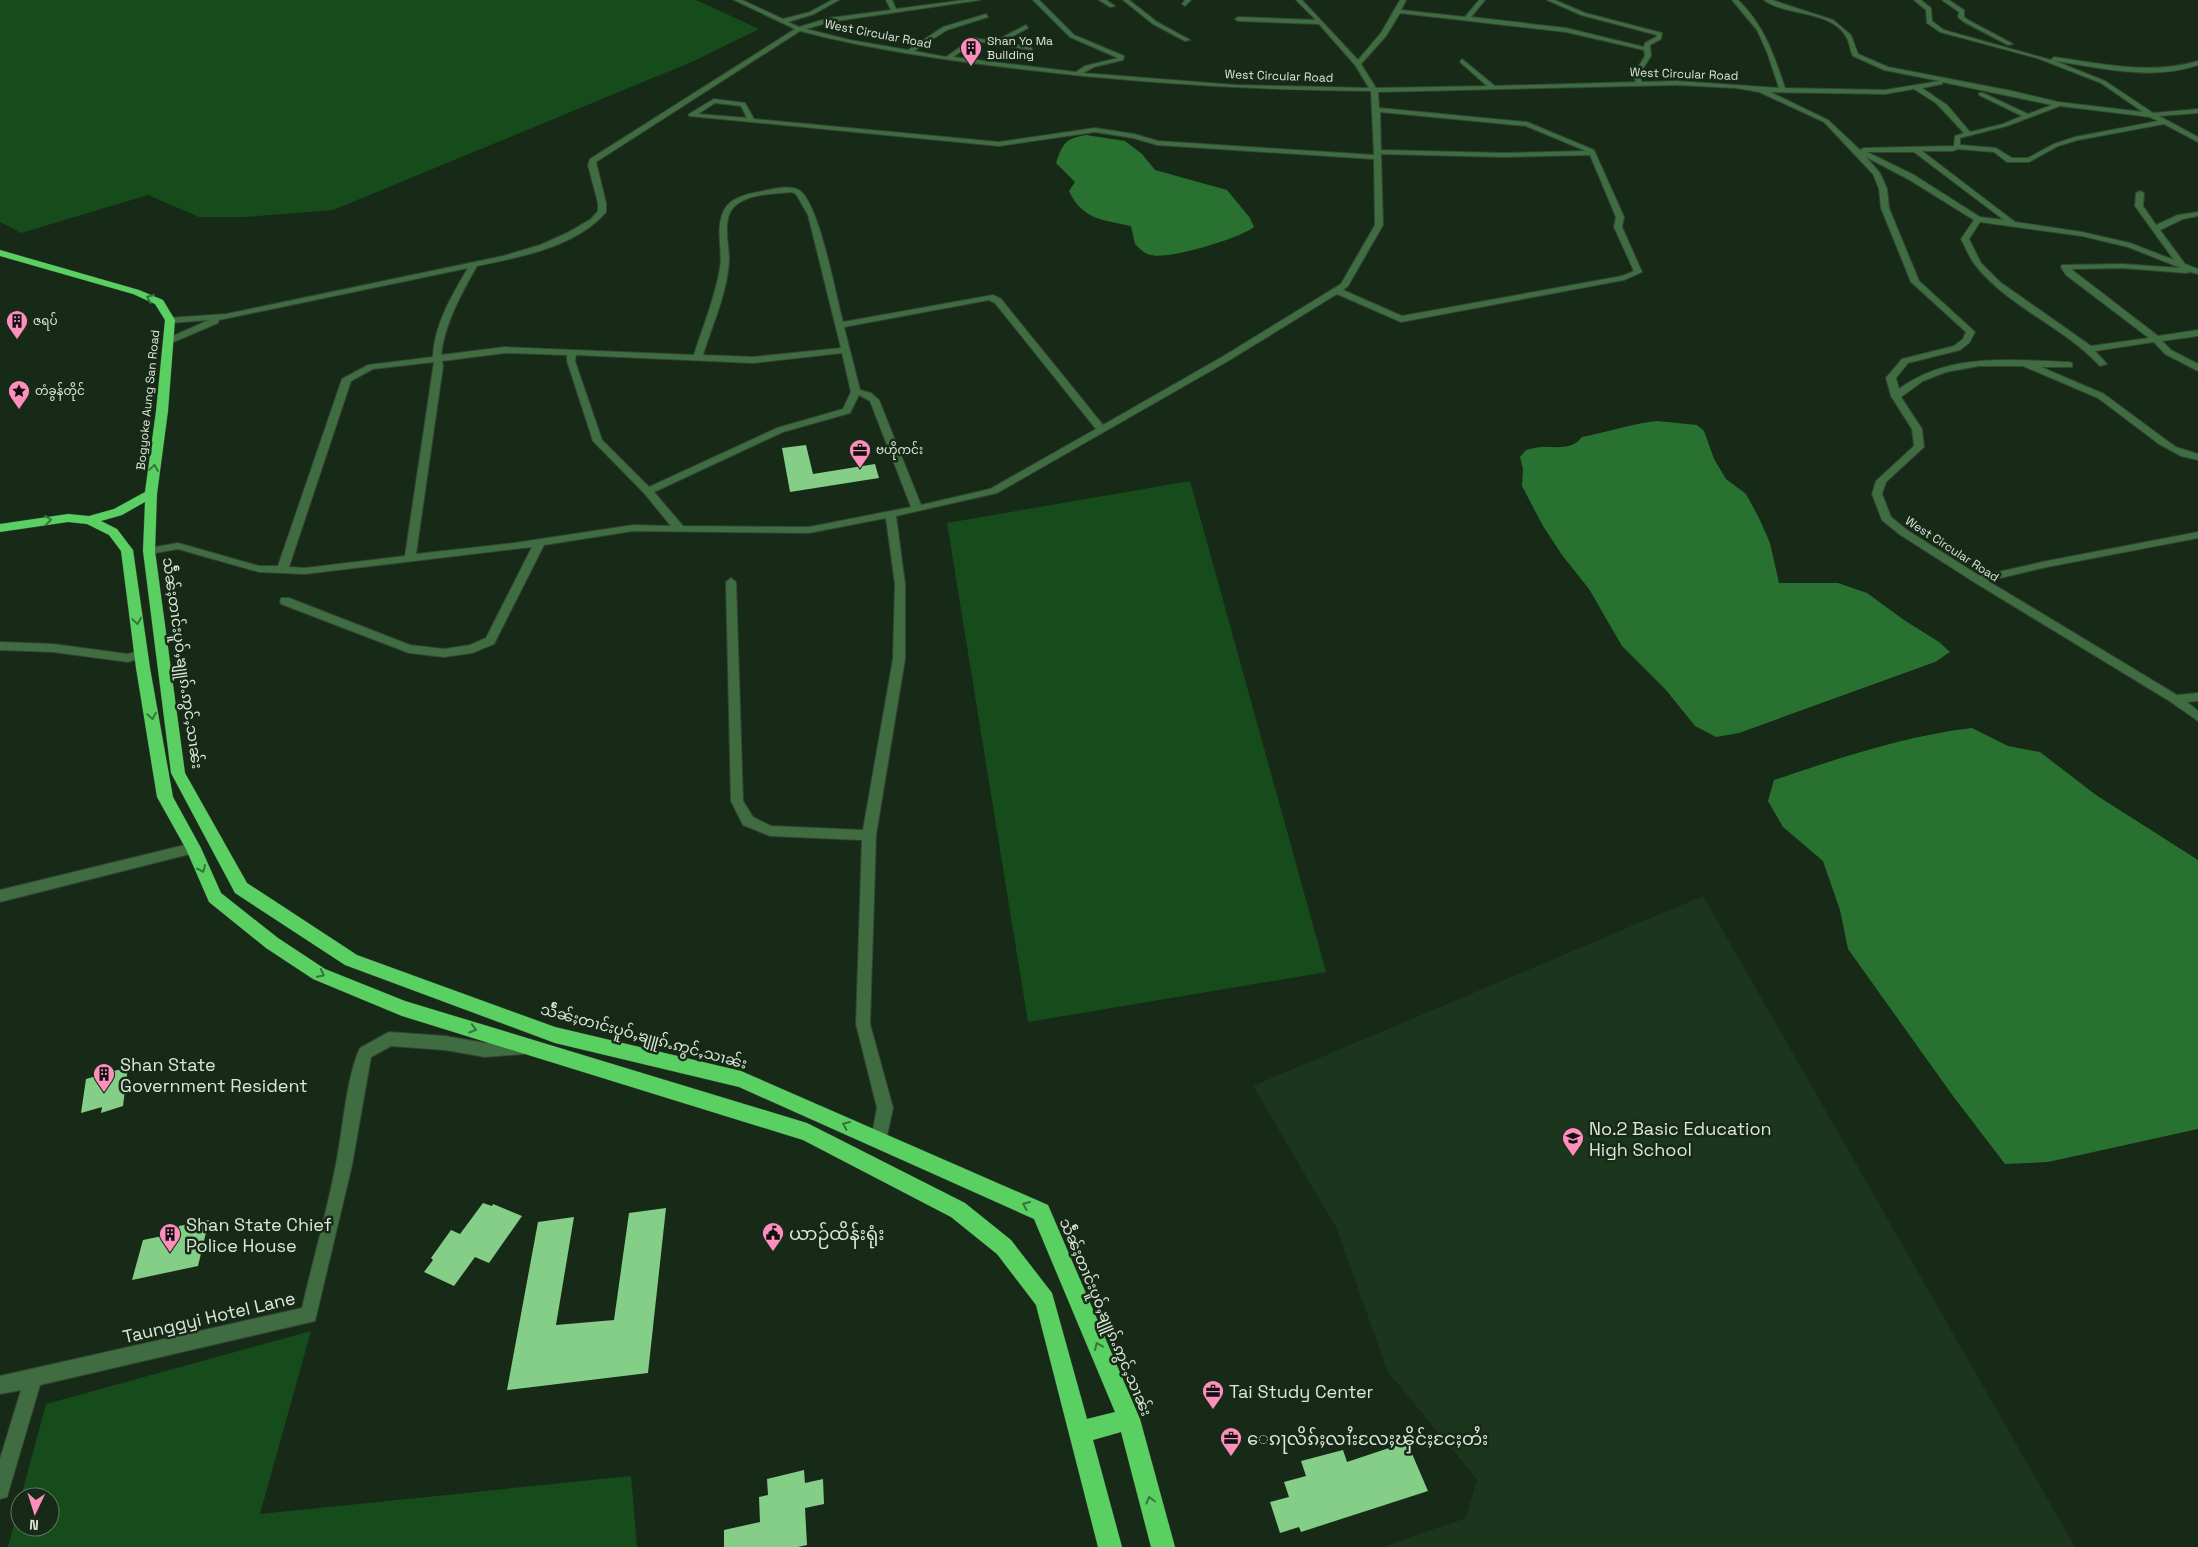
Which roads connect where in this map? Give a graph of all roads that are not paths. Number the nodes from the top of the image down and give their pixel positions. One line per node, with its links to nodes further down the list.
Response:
1 (755, 0): 15 (street)
2 (836, 0): 26 (street)
3 (889, 0): 21 (street)
4 (974, 0): 16 (street)
5 (1036, 0): 41 (street)
6 (1102, 0): 20 (street)
7 (1126, 0): 30 (street)
8 (1299, 0): 27 (street)
9 (1401, 0): 22 (street)
10 (1482, 0): 24 (street)
11 (1550, 0): 33 (street)
12 (1735, 0): 46 (street)
13 (1767, 0): 42 (street)
14 (1917, 0): 18 (street)
15 (740, 2): 26 (street, West Circular Road)
16 (946, 2): 21 (street)
17 (1944, 2): 35 (street)
18 (1924, 4): 19 (street); 35 (street)
19 (1934, 4)
20 (1112, 6)
21 (894, 11): 29 (street)
22 (1399, 11): 24 (street); 40 (street)
23 (986, 16): 34 (street)
24 (1466, 18): 33 (street)
25 (1238, 19): 27 (street)
26 (783, 21): 29 (street, West Circular Road)
27 (1321, 22): 40 (street)
28 (1026, 27): 31 (street)
29 (800, 29): 34 (street, West Circular Road); 72 (street)
30 (1187, 40)
31 (996, 43): 32 (street); 37 (street)
32 (1030, 49)
33 (1646, 49): 43 (street)
34 (909, 52): 37 (street, West Circular Road)
35 (2025, 54): 36 (street)
36 (2039, 56): 39 (street); 53 (street)
37 (947, 59): 41 (street, West Circular Road)
38 (1462, 61): 45 (street)
39 (2198, 63)
40 (1358, 64): 47 (street)
41 (1078, 74): 47 (street, West Circular Road)
42 (1951, 81): 44 (street); 50 (street)
43 (1639, 83): 45 (street, West Circular Road); 48 (street, West Circular Road)
44 (1915, 87): 46 (street); 57 (street)
45 (1493, 88): 47 (street, West Circular Road)
46 (1782, 89): 48 (street)
47 (1374, 90): 51 (street)
48 (1761, 90): 60 (street, West Circular Road)
49 (1980, 94): 54 (street)
50 (2058, 104): 53 (street); 54 (street)
51 (1376, 110): 62 (street); 63 (street)
52 (2198, 111): 53 (street)
53 (2152, 115): 56 (street)
54 (2027, 116): 57 (street)
55 (752, 121): 55 (street); 63 (street)
56 (2164, 122): 58 (street); 59 (street)
57 (1968, 133): 59 (street)
58 (2198, 140)
59 (1957, 147): 61 (street)
60 (1856, 150): 61 (street); 66 (street); 92 (street, West Circular Road)
61 (1916, 150): 67 (street)
62 (1597, 153): 63 (street); 75 (street)
63 (1377, 154): 75 (street)
64 (2140, 193): 68 (street)
65 (2198, 214): 68 (street)
66 (1978, 219): 67 (street); 82 (street)
67 (2013, 224): 73 (street)
68 (2155, 229): 73 (street)
69 (0, 253): 70 (highway, Bogyoke Aung San Road)
70 (25, 259): 71 (highway); 77 (highway, Bogyoke Aung San Road, one-way to 70)
71 (0, 264)
72 (474, 264): 76 (street); 86 (street)
73 (2182, 265): 74 (street)
74 (2198, 272): 80 (street)
75 (1337, 291): 93 (street)
76 (226, 316): 77 (street); 81 (street)
77 (170, 320): 81 (highway, Bogyoke Aung San Road)
78 (840, 325): 83 (street); 85 (street); 93 (street)
79 (2198, 333): 80 (street)
80 (2156, 339): 82 (street); 90 (street)
81 (169, 341): 96 (highway, Bogyoke Aung San Road, one-way to 81)
82 (2089, 349): 88 (street)
83 (846, 350): 85 (street); 91 (street)
84 (572, 352): 85 (street); 86 (street); 95 (street)
85 (697, 359)
86 (436, 360): 105 (street); 106 (street)
87 (2026, 364): 89 (street); 92 (street); 94 (street)
88 (2103, 364)
89 (2069, 365)
90 (2198, 368)
91 (856, 392): 95 (street); 97 (street)
92 (1896, 396): 107 (street, West Circular Road)
93 (1102, 430): 97 (street)
94 (2198, 457)
95 (648, 492): 101 (street)
96 (151, 494): 99 (highway); 104 (highway, Bogyoke Aung San Road)
97 (916, 509): 98 (street)
98 (891, 514): 101 (street); 115 (street)
99 (89, 520): 100 (highway, one-way to 99); 111 (highway, one-way to 111)
100 (0, 528)
101 (680, 530): 103 (street)
102 (2198, 535): 107 (street)
103 (540, 542): 105 (street); 109 (street)
104 (149, 551): 106 (street); 119 (highway, သဵႅၼ်ႈတၢင်းပူဝ်ႇၶျူၵ်ႉဢွင်ႇသၢၼ်း, one-way to 104)
105 (410, 559): 106 (street)
106 (282, 571)
107 (1978, 580): 113 (street, West Circular Road)
108 (731, 582): 115 (street)
109 (285, 601)
110 (0, 646): 111 (street)
111 (142, 661): 116 (highway, one-way to 116)
112 (2198, 697): 113 (street)
113 (2175, 698): 114 (street, West Circular Road)
114 (2198, 717)
115 (869, 835): 119 (street)
116 (193, 848): 117 (street); 118 (highway, one-way to 118)
117 (0, 896)
118 (538, 1048): 120 (street, Taunggyi Hotel Lane); 123 (highway)
119 (879, 1140): 122 (highway, သဵႅၼ်ႈတၢင်းပူဝ်ႇၶျူၵ်ႉဢွင်ႇသၢၼ်း, one-way to 119)
120 (33, 1378): 121 (street); 124 (street)
121 (0, 1385)
122 (1129, 1420): 123 (highway); 126 (highway, သဵႅၼ်ႈတၢင်းပူဝ်ႇၶျူၵ်ႉဢွင်ႇသၢၼ်း, one-way to 122)
123 (1080, 1432): 125 (highway)
124 (0, 1490)
125 (1110, 1547)
126 (1162, 1547)

